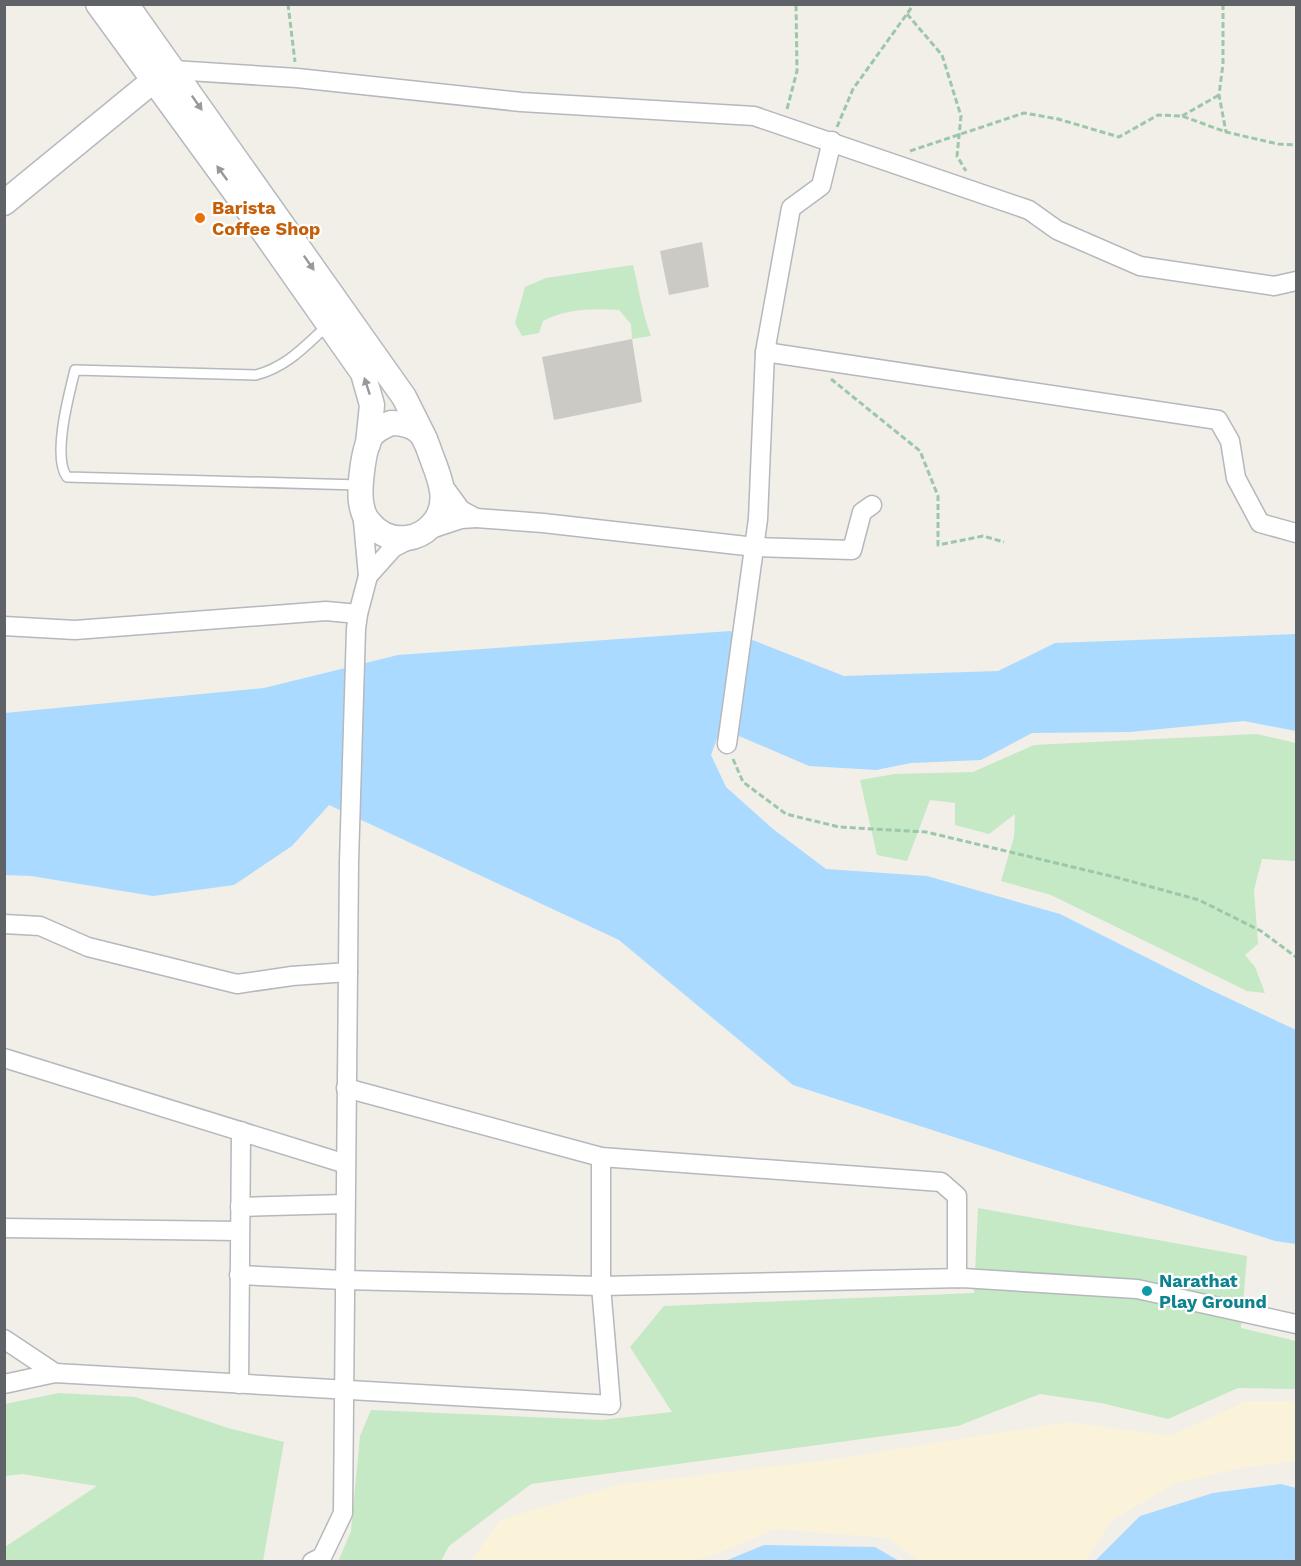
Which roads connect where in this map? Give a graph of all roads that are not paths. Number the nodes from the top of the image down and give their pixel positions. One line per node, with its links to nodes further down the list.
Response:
1 (98, 4): 3 (street)
2 (126, 4): 3 (street)
3 (164, 75): 4 (street); 5 (street); 7 (street, one-way to 3); 9 (street, one-way to 9)
4 (832, 141): 6 (street); 8 (street)
5 (4, 204)
6 (1296, 281)
7 (328, 325): 10 (street, one-way to 7); 12 (lane)
8 (765, 352): 16 (street); 18 (street)
9 (425, 439): 10 (street); 11 (street)
10 (368, 444): 12 (street)
11 (442, 484): 15 (street); 17 (street)
12 (362, 485): 14 (street)
13 (873, 505): 18 (street)
14 (362, 509): 17 (street); 19 (street)
15 (476, 518): 17 (street); 18 (street)
16 (1296, 533)
17 (420, 534): 19 (street)
18 (754, 547): 22 (street)
19 (368, 576): 20 (street)
20 (357, 621): 21 (street); 24 (street)
21 (4, 626)
22 (726, 744)
23 (4, 924): 24 (street)
24 (348, 972): 26 (street)
25 (4, 1058): 27 (street)
26 (346, 1088): 28 (street); 29 (street)
27 (241, 1131): 29 (street); 31 (street)
28 (601, 1157): 35 (street); 37 (street)
29 (346, 1164): 30 (street)
30 (345, 1204): 31 (street); 36 (street)
31 (240, 1207): 33 (street)
32 (4, 1228): 33 (street)
33 (240, 1232): 34 (street)
34 (239, 1275): 36 (street); 42 (street)
35 (957, 1278): 37 (street); 38 (street)
36 (344, 1280): 37 (street); 43 (street)
37 (601, 1286): 43 (street)
38 (1296, 1324)
39 (4, 1339): 40 (street)
40 (55, 1373): 41 (street); 42 (street)
41 (4, 1384)
42 (238, 1384): 43 (street)
43 (344, 1390): 44 (street)
44 (312, 1562)

